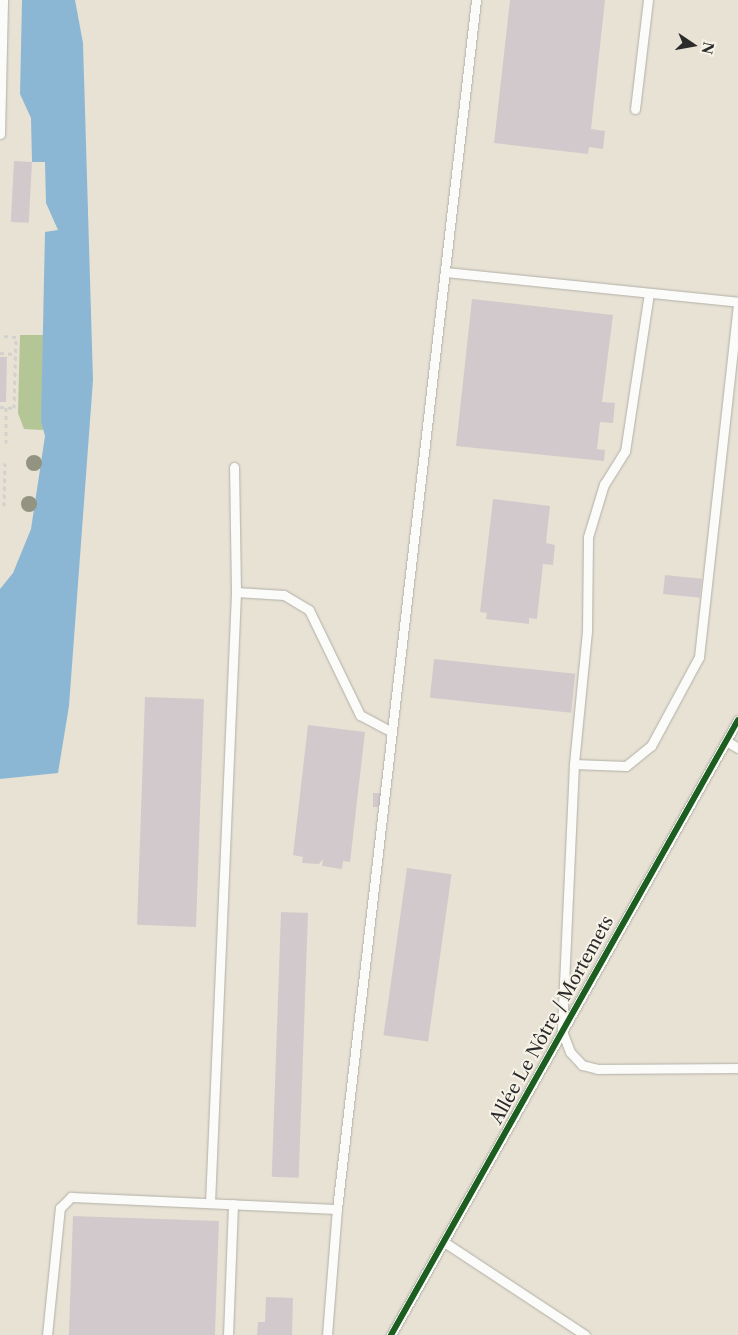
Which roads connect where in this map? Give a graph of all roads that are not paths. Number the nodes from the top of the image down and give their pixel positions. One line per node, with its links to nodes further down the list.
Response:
1 (3, 0): 5 (lane)
2 (476, 0): 6 (lane)
3 (648, 0): 4 (lane)
4 (636, 109)
5 (0, 134)
6 (445, 272): 7 (lane); 12 (lane)
7 (649, 292): 8 (lane); 15 (lane)
8 (738, 302): 15 (lane)
9 (234, 467): 10 (lane)
10 (236, 592): 12 (lane); 18 (lane)
11 (738, 720): 13 (lane, Allée Le Nôtre / Mortemets)
12 (392, 732): 20 (lane)
13 (726, 740): 14 (lane); 16 (lane, Allée Le Nôtre / Mortemets)
14 (738, 748)
15 (574, 764): 16 (lane)
16 (562, 1031): 17 (lane); 21 (lane, Allée Le Nôtre / Mortemets)
17 (738, 1068)
18 (210, 1203): 19 (lane); 22 (lane)
19 (233, 1204): 20 (lane); 23 (lane)
20 (337, 1209): 24 (lane)
21 (444, 1242): 25 (lane, Allée Le Nôtre / Mortemets); 26 (lane)
22 (47, 1335)
23 (228, 1335)
24 (327, 1335)
25 (391, 1335)
26 (585, 1335)

